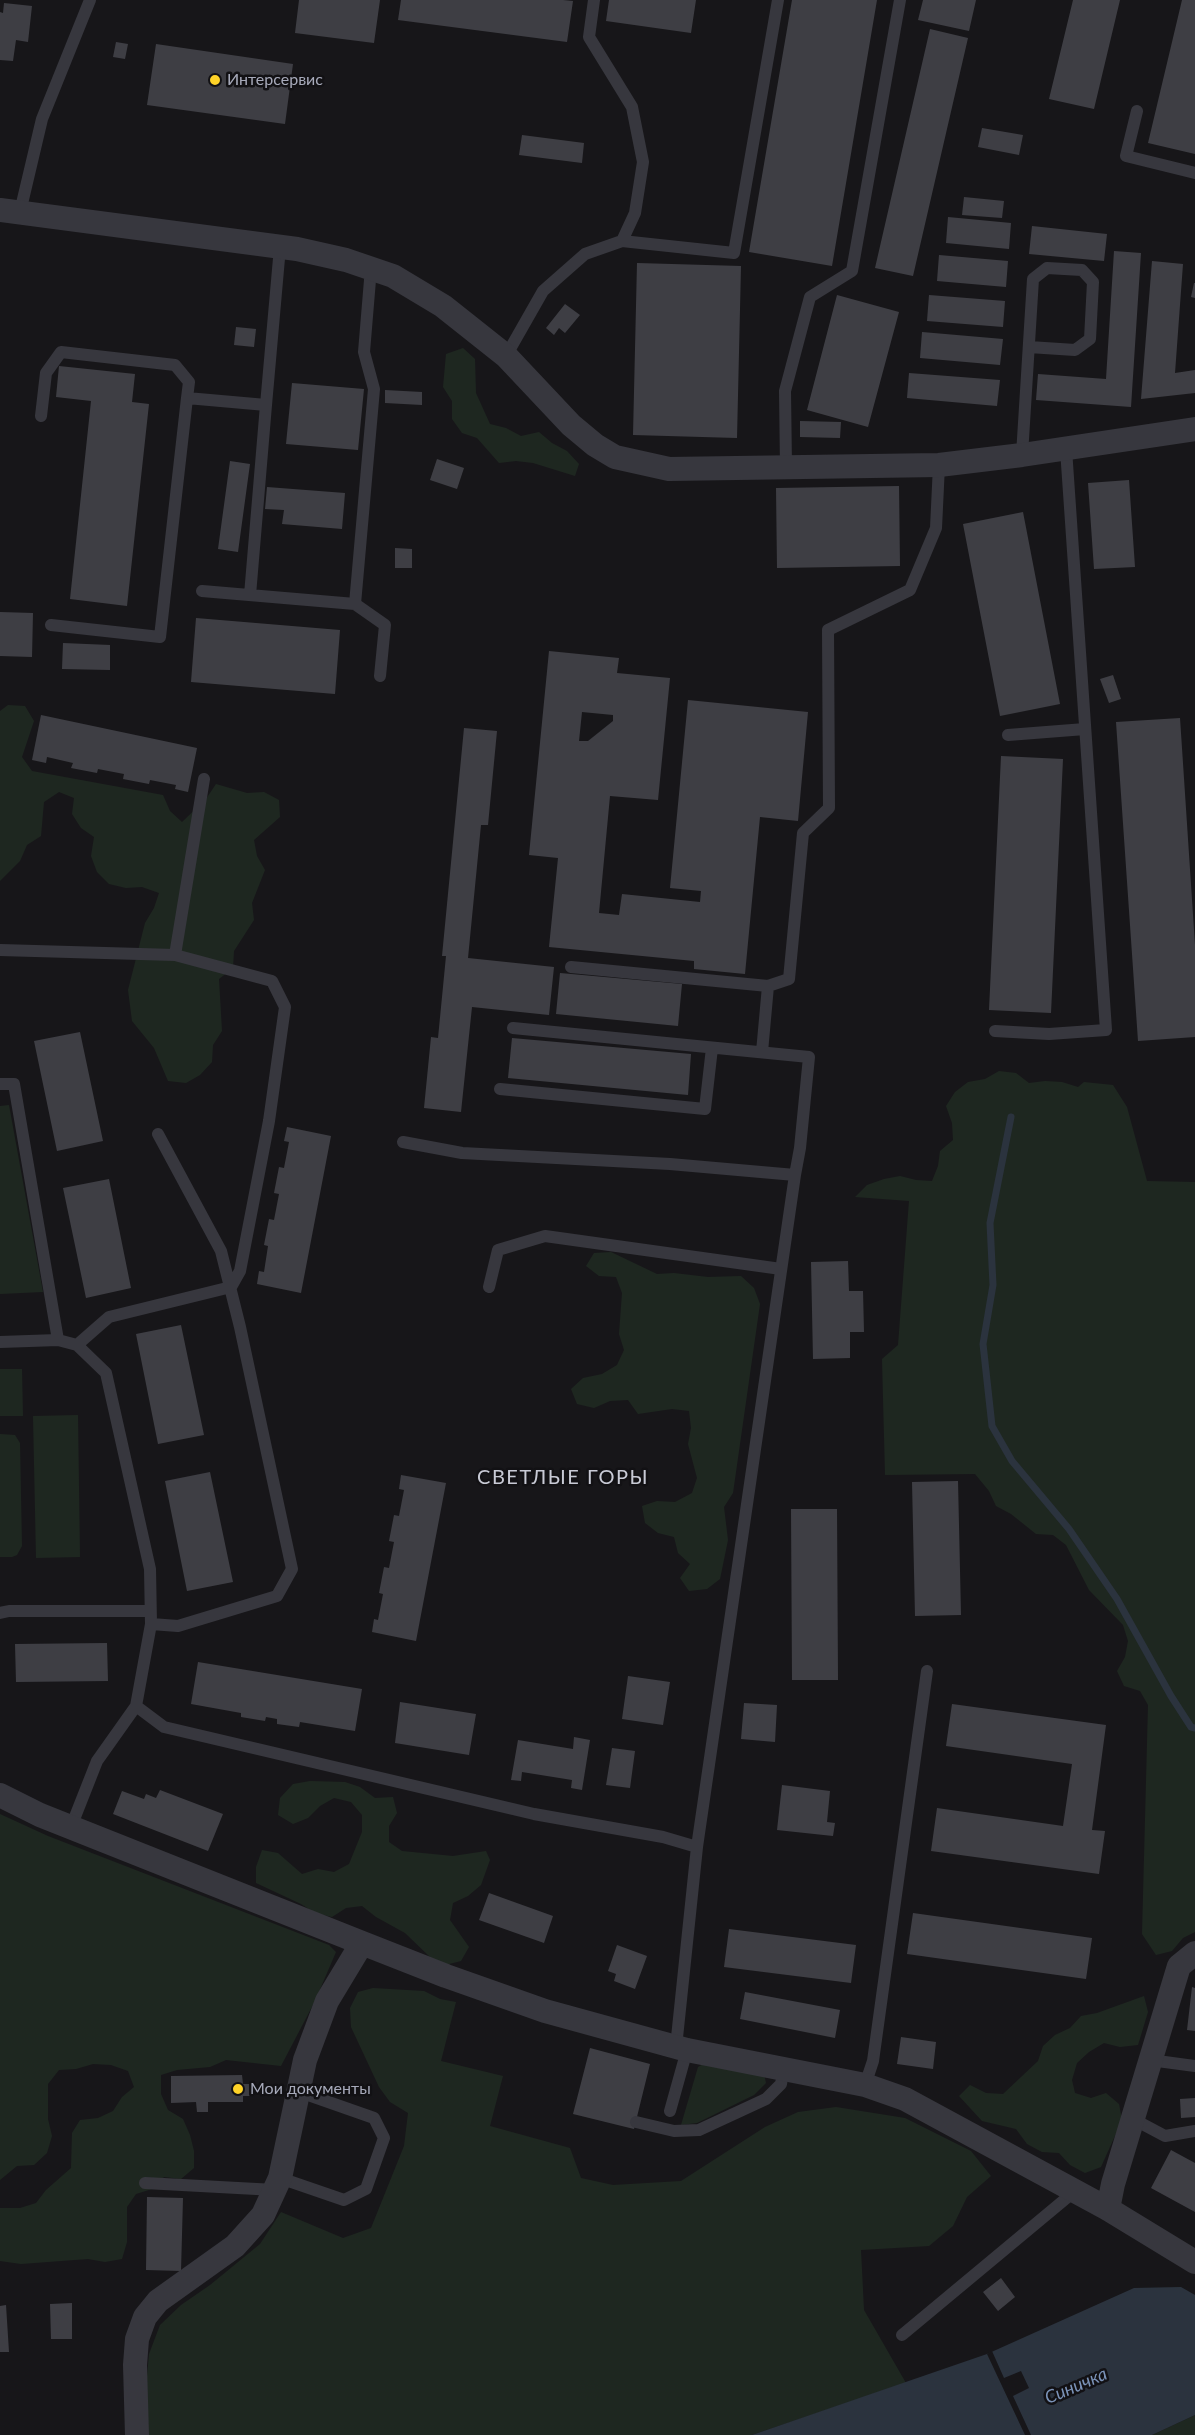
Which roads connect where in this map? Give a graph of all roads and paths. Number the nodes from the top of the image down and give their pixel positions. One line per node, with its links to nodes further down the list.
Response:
1 (90, 0): 7 (lane)
2 (594, 0): 8 (lane)
3 (778, 0): 8 (lane)
4 (900, 0): 20 (lane)
5 (1137, 111): 6 (lane)
6 (1195, 173)
7 (10, 211): 9 (street)
8 (622, 240): 12 (lane)
9 (280, 247): 10 (street); 14 (lane)
10 (371, 268): 12 (street); 23 (lane)
11 (1029, 347): 11 (lane); 18 (lane)
12 (506, 357): 20 (street)
13 (187, 398): 14 (lane); 15 (lane); 24 (lane)
14 (266, 405): 22 (lane)
15 (41, 416)
16 (1195, 429): 17 (street)
17 (1066, 449): 18 (street); 26 (lane)
18 (1022, 455): 19 (street)
19 (939, 465): 20 (street); 32 (lane)
20 (786, 467)
21 (202, 591): 22 (lane)
22 (250, 595): 23 (lane)
23 (355, 604): 25 (lane)
24 (51, 624)
25 (381, 676)
26 (1085, 729): 27 (lane); 34 (lane)
27 (1008, 735)
28 (204, 779): 30 (lane)
29 (0, 950): 30 (lane)
30 (175, 955): 43 (lane)
31 (571, 967): 32 (lane)
32 (768, 986): 36 (lane)
33 (513, 1028): 35 (lane)
34 (995, 1031)
35 (712, 1048): 36 (lane); 38 (lane)
36 (762, 1052): 41 (lane)
37 (0, 1084): 45 (lane)
38 (500, 1089)
39 (158, 1134): 43 (lane)
40 (403, 1142): 41 (lane)
41 (795, 1175): 42 (lane)
42 (781, 1269): 44 (lane); 55 (lane)
43 (231, 1287): 47 (lane); 50 (lane)
44 (489, 1287)
45 (58, 1340): 46 (lane); 47 (lane)
46 (0, 1342)
47 (77, 1345): 48 (lane)
48 (150, 1611): 49 (lane); 50 (lane)
49 (0, 1613)
50 (151, 1624): 52 (lane)
51 (927, 1671): 62 (lane)
52 (136, 1706): 54 (lane); 55 (lane)
53 (0, 1795): 54 (street)
54 (71, 1827): 56 (street)
55 (697, 1847): 58 (lane)
56 (362, 1943): 58 (street); 63 (street)
57 (1195, 1953): 59 (street)
58 (681, 2048): 61 (street); 64 (lane)
59 (1150, 2060): 60 (lane); 65 (street)
60 (1195, 2066)
61 (784, 2067): 62 (street); 66 (lane)
62 (865, 2085): 70 (street)
63 (297, 2091): 69 (street); 69 (lane)
64 (670, 2111)
65 (1132, 2119): 67 (lane); 71 (street)
66 (636, 2122)
67 (1195, 2131)
68 (145, 2183): 69 (lane)
69 (278, 2184): 74 (street)
70 (1075, 2191): 71 (street); 73 (lane)
71 (1108, 2209): 72 (street)
72 (1195, 2262)
73 (902, 2335)
74 (138, 2435)

